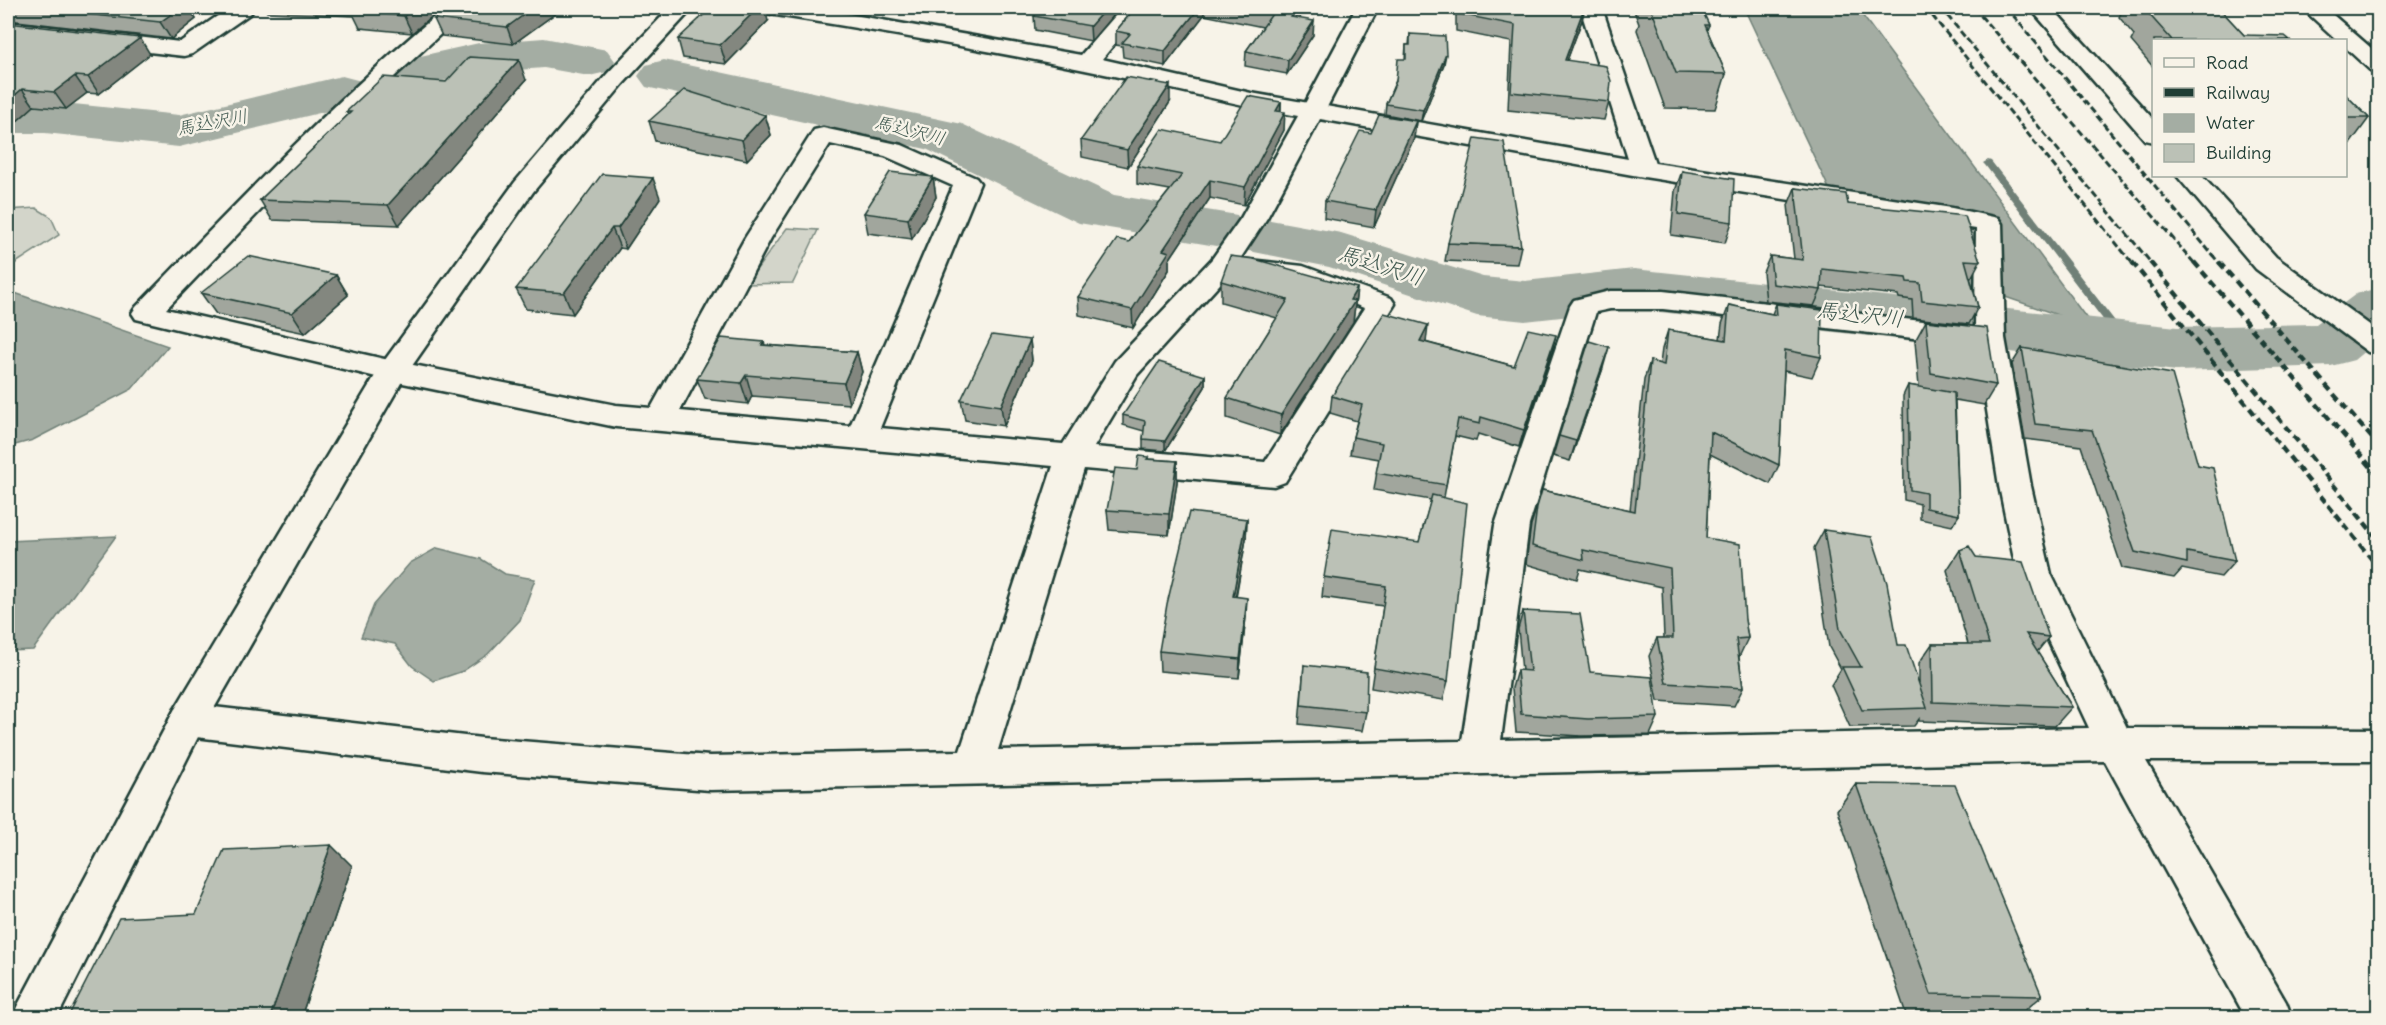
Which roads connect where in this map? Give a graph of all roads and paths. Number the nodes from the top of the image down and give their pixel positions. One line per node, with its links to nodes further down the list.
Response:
1 (243, 8): 12 (street)
2 (458, 8): 22 (street)
3 (682, 8): 22 (street)
4 (776, 8): 11 (street)
5 (914, 8): 11 (street)
6 (1132, 8): 13 (street)
7 (1367, 8): 15 (street)
8 (1591, 8): 17 (street)
9 (2041, 8): 16 (street)
10 (2313, 8): 14 (street)
11 (894, 27): 13 (street)
12 (8, 29)
13 (1087, 63): 15 (street)
14 (2379, 65)
15 (1313, 111): 17 (street); 19 (street)
16 (2152, 133)
17 (1644, 169): 20 (street)
18 (2190, 177): 21 (street)
19 (1222, 265): 25 (street); 25 (street)
20 (1990, 329): 27 (street); 29 (street)
21 (2379, 345)
22 (393, 371): 23 (street); 26 (street)
23 (660, 420): 24 (street); 24 (street)
24 (861, 437): 25 (street)
25 (1072, 456): 30 (street)
26 (188, 720): 30 (street); 31 (street)
27 (2116, 744): 28 (street); 29 (street); 32 (street)
28 (2379, 745)
29 (1479, 758): 30 (street)
30 (973, 769)
31 (33, 1017)
32 (2270, 1017)

